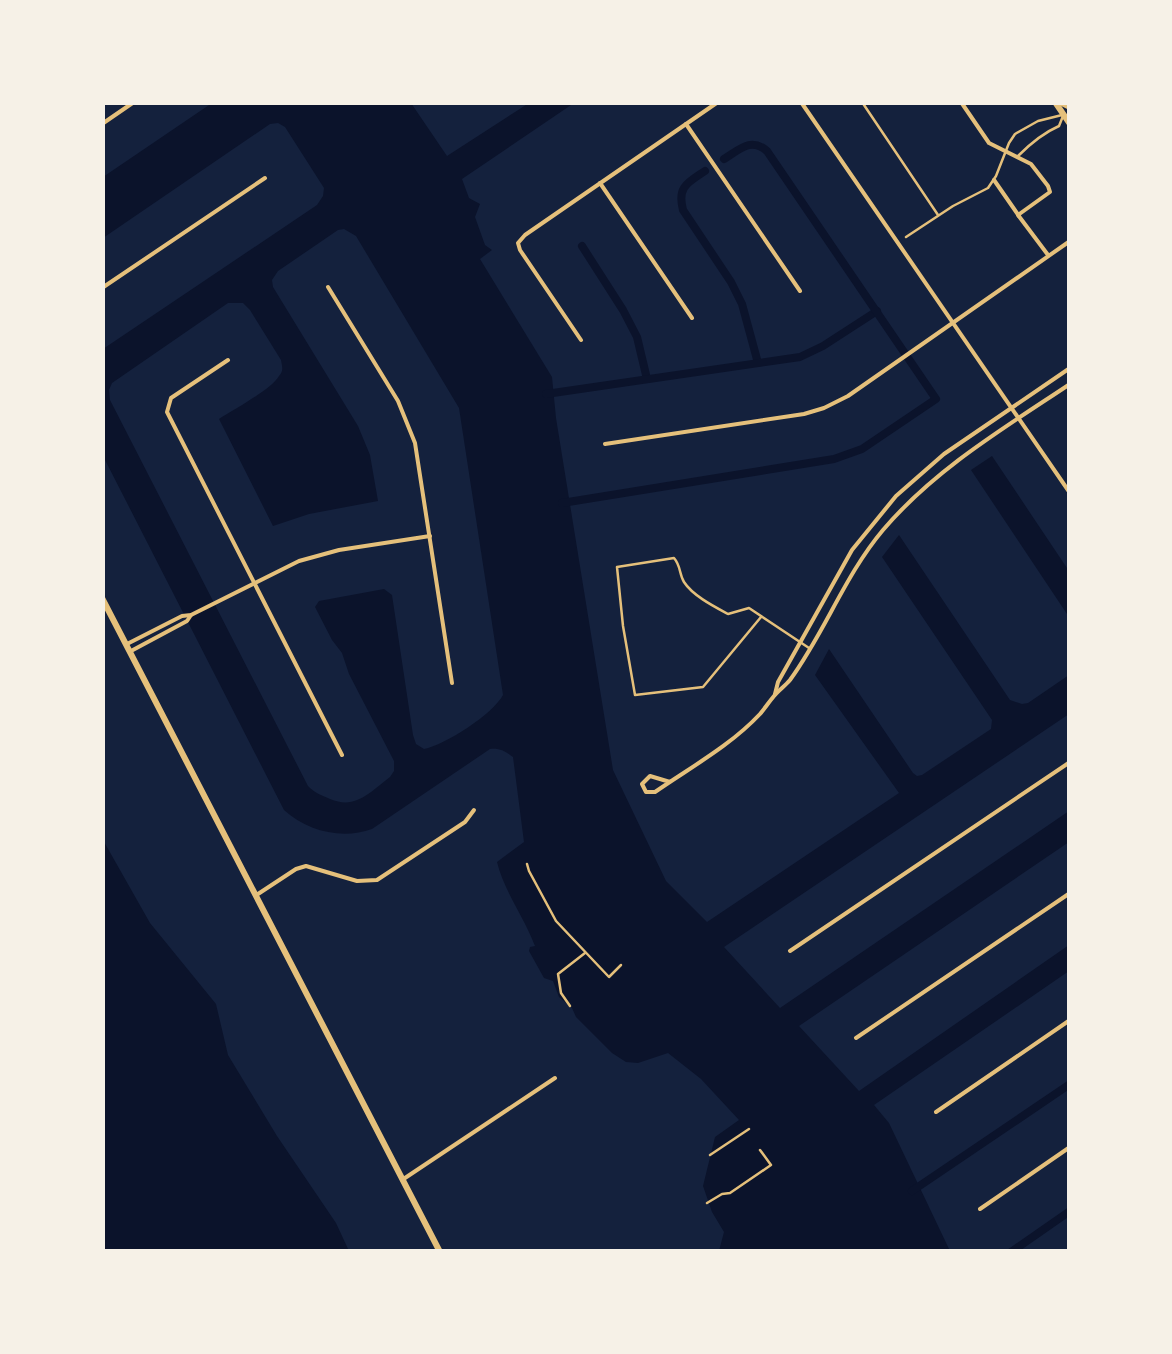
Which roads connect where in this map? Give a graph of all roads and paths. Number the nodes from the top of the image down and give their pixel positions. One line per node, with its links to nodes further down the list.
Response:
1 (134, 102): 9 (street)
2 (718, 102): 10 (street)
3 (801, 102): 25 (street)
4 (862, 102): 17 (lane)
5 (961, 102): 11 (street)
6 (1058, 102): 7 (main road); 8 (main road)
7 (1070, 108)
8 (1067, 119): 11 (lane); 12 (lane)
9 (102, 124)
10 (686, 124): 15 (street); 23 (street)
11 (1007, 152): 12 (street); 14 (lane)
12 (1017, 157): 16 (street)
13 (264, 178): 22 (street)
14 (994, 180): 16 (street); 17 (lane)
15 (600, 184): 24 (street); 26 (street)
16 (1018, 215): 20 (street)
17 (939, 216): 18 (lane)
18 (906, 238)
19 (1070, 242): 25 (street)
20 (1048, 255)
21 (328, 287): 36 (street)
22 (102, 288)
23 (800, 292)
24 (692, 318)
25 (953, 323): 30 (street); 32 (street)
26 (580, 340)
27 (228, 360): 37 (street)
28 (1070, 368): 30 (street)
29 (1070, 384): 31 (street)
30 (1012, 408): 31 (street); 33 (street)
31 (1019, 418): 34 (street); 35 (street)
32 (605, 444)
33 (916, 476): 34 (street); 41 (street)
34 (925, 486): 43 (street)
35 (1070, 493)
36 (430, 536): 37 (street); 44 (street)
37 (253, 582): 40 (street); 46 (street)
38 (102, 598): 42 (main road)
39 (761, 616): 39 (lane); 41 (lane)
40 (189, 618): 42 (street); 42 (street)
41 (800, 642): 43 (lane); 45 (street)
42 (128, 648): 52 (main road)
43 (810, 649): 45 (street)
44 (452, 683)
45 (775, 694): 48 (street)
46 (342, 755)
47 (1070, 762): 53 (street)
48 (670, 782): 48 (street)
49 (474, 810): 52 (street)
50 (527, 864): 54 (path)
51 (1070, 894): 58 (street)
52 (256, 896): 65 (main road)
53 (790, 951)
54 (586, 952): 55 (path); 56 (path)
55 (621, 965)
56 (570, 1006)
57 (1070, 1020): 60 (street)
58 (856, 1038)
59 (555, 1078): 65 (street)
60 (936, 1112)
61 (748, 1129): 64 (path)
62 (1070, 1147): 67 (street)
63 (760, 1150): 66 (path)
64 (710, 1154)
65 (402, 1180): 68 (main road)
66 (707, 1202)
67 (980, 1209)
68 (440, 1252)

